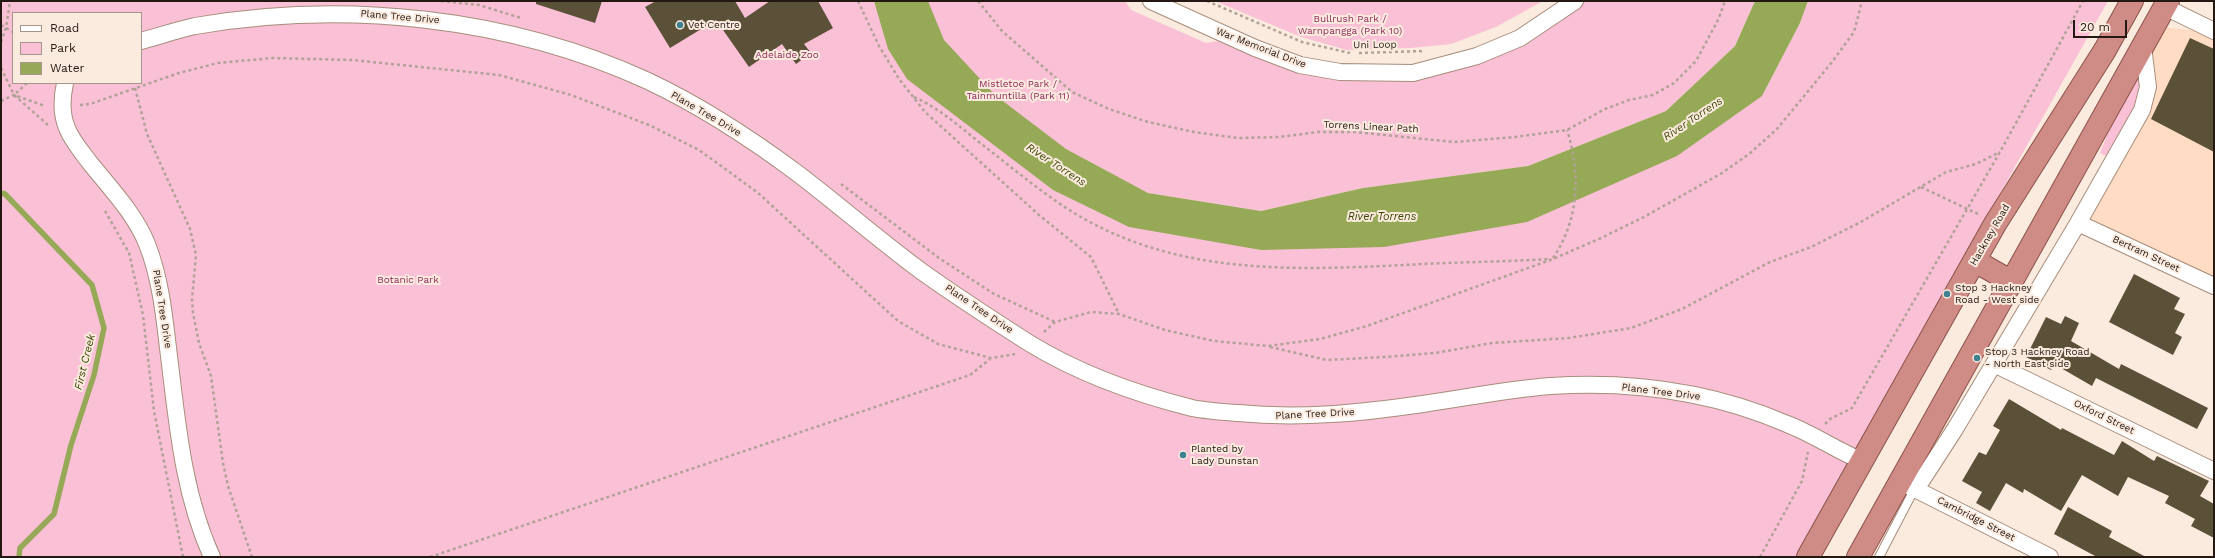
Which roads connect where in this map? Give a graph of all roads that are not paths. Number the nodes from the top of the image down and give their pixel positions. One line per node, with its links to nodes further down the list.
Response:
1 (1151, 1): 2 (street, War Memorial Drive)
2 (1575, 1)
3 (2132, 1): 8 (highway, Hackney Road)
4 (2166, 4): 5 (street); 7 (highway); 8 (highway)
5 (2214, 31)
6 (142, 41): 15 (street, Plane Tree Drive)
7 (2143, 46): 10 (street); 12 (highway)
8 (2104, 50): 11 (highway, Hackney Road)
9 (65, 84): 18 (street, Plane Tree Drive)
10 (2078, 223): 13 (street, Bertram Street); 14 (street)
11 (1975, 261): 12 (highway); 15 (highway, Hackney Road)
12 (2012, 282): 17 (highway)
13 (2214, 286)
14 (1994, 364): 16 (street, Oxford Street); 17 (street)
15 (1862, 461): 19 (highway, Hackney Road)
16 (2214, 471)
17 (1908, 485): 20 (highway); 21 (lane); 22 (street, Cambridge Street)
18 (212, 557)
19 (1808, 557)
20 (1858, 557)
21 (1879, 557)
22 (2050, 557)

